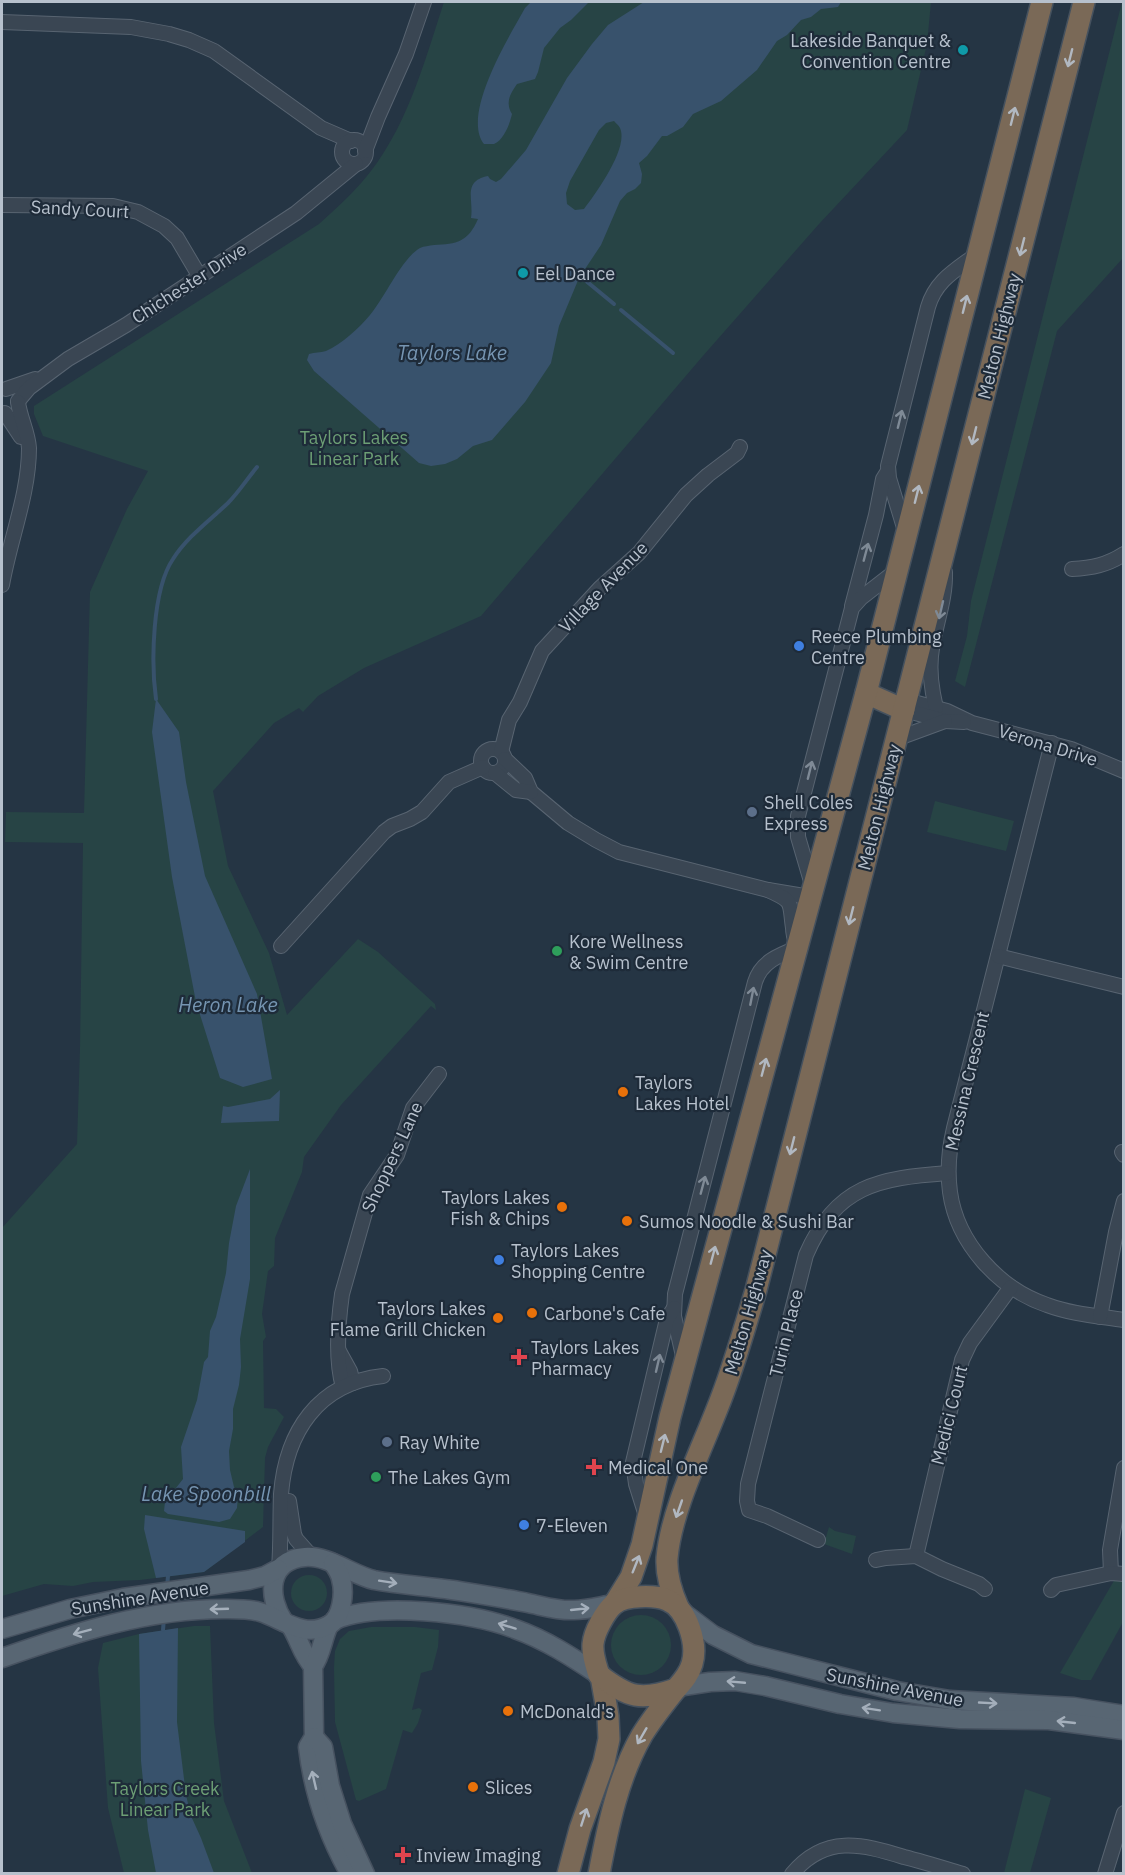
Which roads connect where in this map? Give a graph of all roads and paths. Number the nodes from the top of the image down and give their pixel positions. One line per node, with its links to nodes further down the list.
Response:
1 (424, 2): 5 (street, Chichester Drive)
2 (1042, 2): 11 (highway, one-way to 2)
3 (1084, 2): 21 (highway, Melton Highway, one-way to 21)
4 (2, 22): 6 (street)
5 (378, 117): 6 (street, Chichester Drive); 7 (street, Chichester Drive)
6 (347, 146): 7 (street); 8 (street); 9 (street, Chichester Drive)
7 (365, 151): 8 (street)
8 (356, 164): 9 (street, Chichester Drive)
9 (325, 189): 12 (street, Chichester Drive)
10 (2, 205): 12 (street, Sandy Court)
11 (977, 254): 19 (street, one-way to 11); 20 (highway, one-way to 11)
12 (200, 276): 13 (street, Chichester Drive)
13 (50, 372): 14 (street, Chichester Drive); 15 (street, Chichester Drive)
14 (4, 390): 15 (street)
15 (18, 401): 16 (street, Chichester Drive); 18 (street)
16 (3, 413): 18 (street)
17 (740, 447): 34 (street, Village Avenue)
18 (28, 459): 25 (street)
19 (888, 471): 20 (street); 26 (street, one-way to 19)
20 (906, 536): 24 (highway)
21 (944, 552): 28 (highway, Melton Highway); 29 (street, one-way to 29)
22 (1124, 554): 23 (street)
23 (1072, 569)
24 (897, 570): 26 (street); 27 (highway)
25 (2, 585)
26 (852, 608): 39 (street, one-way to 26)
27 (866, 693): 28 (highway); 39 (highway)
28 (905, 705): 29 (street, Verona Drive); 30 (street, Verona Drive); 32 (highway, Melton Highway)
29 (936, 708): 31 (street, Verona Drive)
30 (945, 721): 31 (street, Verona Drive); 32 (street)
31 (972, 723): 33 (street, Verona Drive)
32 (896, 739): 67 (highway, Melton Highway, one-way to 67)
33 (1052, 744): 36 (street, Verona Drive); 42 (street, Messina Crescent)
34 (503, 755): 35 (street); 35 (street); 37 (street)
35 (489, 770): 37 (street); 40 (street)
36 (1124, 771)
37 (531, 792): 38 (street)
38 (768, 890): 39 (street); 41 (street)
39 (812, 892): 41 (highway)
40 (282, 946)
41 (797, 948): 48 (street, one-way to 41); 51 (highway, one-way to 41)
42 (998, 956): 43 (street); 45 (street, Messina Crescent)
43 (1124, 987)
44 (439, 1074): 53 (street, Shoppers Lane)
45 (948, 1173): 47 (street, Messina Crescent); 57 (street, Turin Place)
46 (1124, 1201): 49 (street)
47 (1011, 1287): 49 (street, Messina Crescent); 58 (street, Medici Court)
48 (674, 1308): 51 (street); 56 (street, one-way to 48)
49 (1100, 1317): 50 (street, Messina Crescent)
50 (1124, 1320)
51 (684, 1364): 56 (highway, one-way to 51)
52 (383, 1376): 53 (street)
53 (348, 1385): 55 (street)
54 (1124, 1468): 63 (street)
55 (286, 1469): 59 (street); 62 (street)
56 (648, 1521): 66 (highway, one-way to 56)
57 (818, 1540)
58 (916, 1556): 60 (street); 64 (street)
59 (312, 1557): 61 (main road); 62 (main road)
60 (876, 1560)
61 (333, 1563): 66 (main road, one-way to 66); 69 (main road)
62 (279, 1569): 68 (main road); 70 (main road, Sunshine Avenue)
63 (1117, 1573): 65 (street)
64 (985, 1589)
65 (1051, 1590)
66 (615, 1604): 67 (highway); 73 (highway)
67 (679, 1608): 74 (highway); 75 (main road, Sunshine Avenue, one-way to 75)
68 (287, 1623): 69 (main road); 71 (main road, Sunshine Avenue, one-way to 71); 72 (main road)
69 (332, 1623): 72 (main road); 73 (main road, one-way to 69)
70 (2, 1629)
71 (2, 1658)
72 (313, 1666): 78 (main road)
73 (600, 1676): 74 (highway); 81 (highway, one-way to 73)
74 (677, 1688): 76 (main road, Sunshine Avenue, one-way to 74); 82 (highway, one-way to 82)
75 (1124, 1715)
76 (1124, 1730)
77 (1124, 1813): 85 (street)
78 (334, 1822): 79 (main road); 80 (main road)
79 (350, 1874)
80 (365, 1874)
81 (568, 1874)
82 (599, 1874)
83 (792, 1874): 84 (street)
84 (963, 1874)
85 (1105, 1874)

